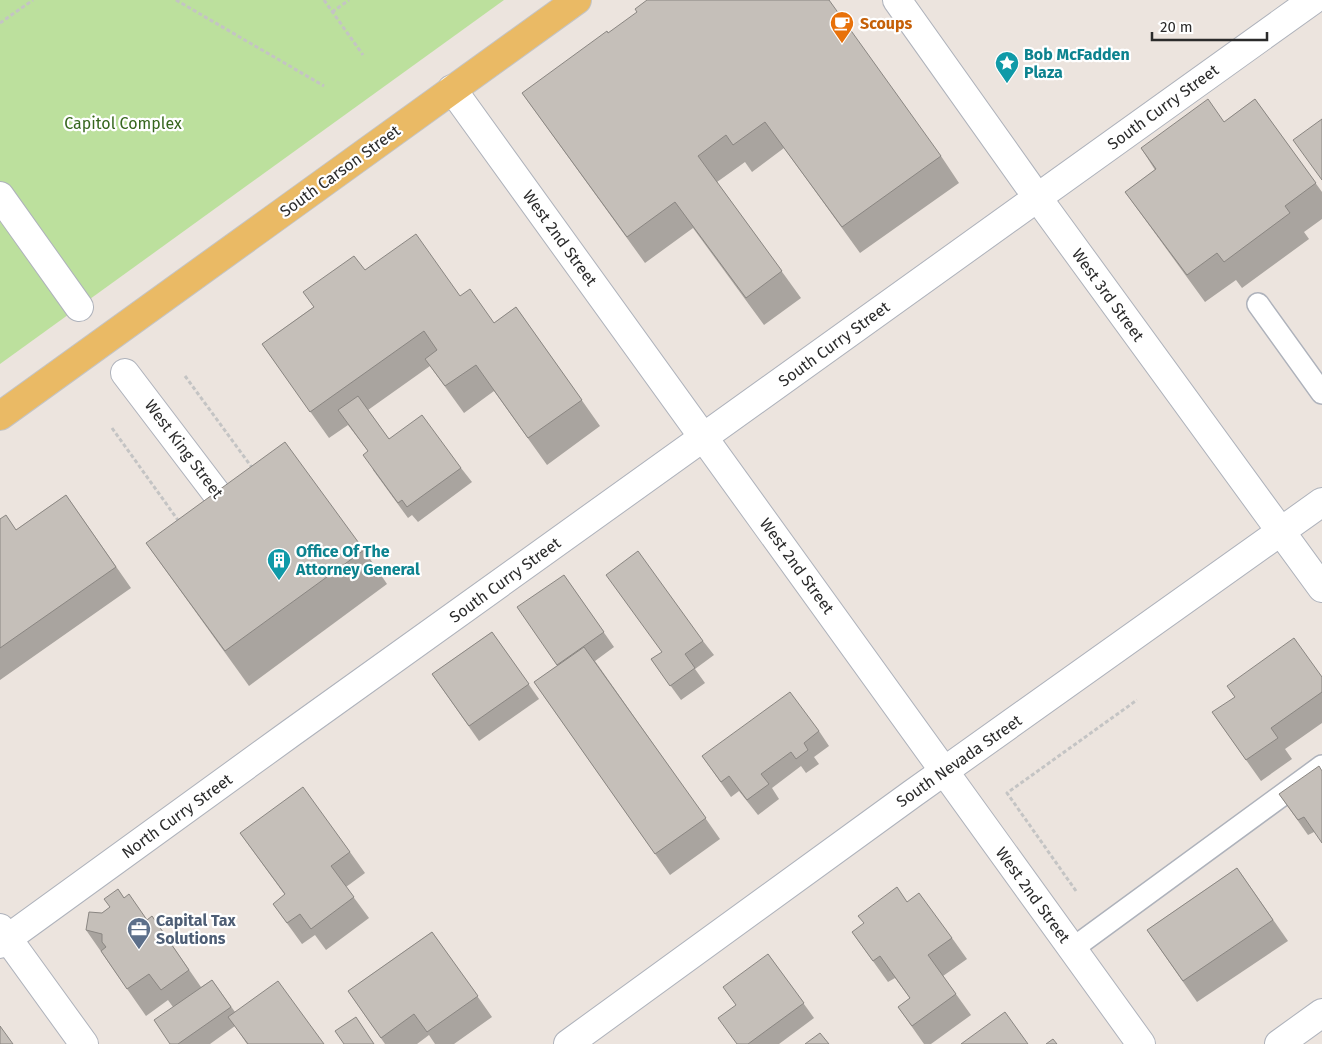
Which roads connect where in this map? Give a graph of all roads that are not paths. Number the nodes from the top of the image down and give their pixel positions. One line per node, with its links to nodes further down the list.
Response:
1 (577, 0): 4 (main road, South Carson Street)
2 (897, 0): 6 (street, West 3rd Street)
3 (1313, 0): 6 (street, South Curry Street)
4 (452, 89): 11 (main road, South Carson Street); 12 (street, West 2nd Street)
5 (0, 196): 8 (street)
6 (1037, 197): 12 (street, South Curry Street); 15 (street, West 3rd Street)
7 (1258, 304): 10 (lane)
8 (79, 306)
9 (126, 372): 14 (street, West King Street)
10 (1322, 393)
11 (0, 416)
12 (704, 437): 17 (street, South Curry Street); 19 (street, West 2nd Street)
13 (1322, 502): 15 (street, South Nevada Street)
14 (241, 525)
15 (1281, 532): 16 (street, West 3rd Street); 19 (street, South Nevada Street)
16 (1322, 588)
17 (355, 687): 20 (street, North Curry Street)
18 (1322, 766): 21 (lane)
19 (945, 771): 21 (street, West 2nd Street); 24 (street, South Nevada Street)
20 (3, 937): 23 (street)
21 (1072, 949): 25 (street, West 2nd Street)
22 (1322, 1013): 26 (street)
23 (84, 1044)
24 (568, 1044)
25 (1141, 1044)
26 (1279, 1044)

